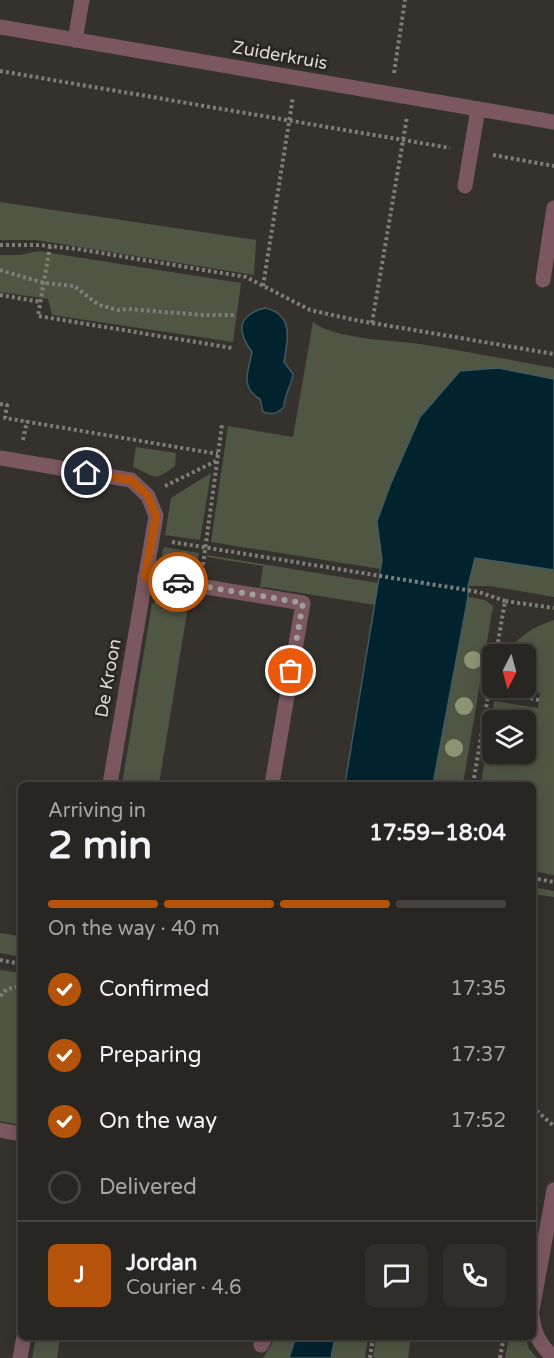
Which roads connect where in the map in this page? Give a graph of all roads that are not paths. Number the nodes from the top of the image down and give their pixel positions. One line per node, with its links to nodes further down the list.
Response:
1 (82, 0): 3 (street)
2 (0, 27): 3 (street, Zuiderkruis)
3 (75, 40): 4 (street, Zuiderkruis)
4 (478, 109): 5 (street, Zuiderkruis); 6 (street)
5 (554, 122)
6 (465, 186)
7 (554, 208): 8 (street)
8 (543, 279)
9 (0, 458): 10 (street, De Kroon)
10 (145, 577): 11 (street, De Kroon); 12 (street)
11 (110, 782)
12 (272, 782)
13 (0, 1130): 14 (street)
14 (18, 1133)
15 (554, 1190): 16 (street)
16 (536, 1289)
17 (536, 1334): 20 (street)
18 (23, 1340): 19 (street)
19 (21, 1358)
20 (554, 1358)

